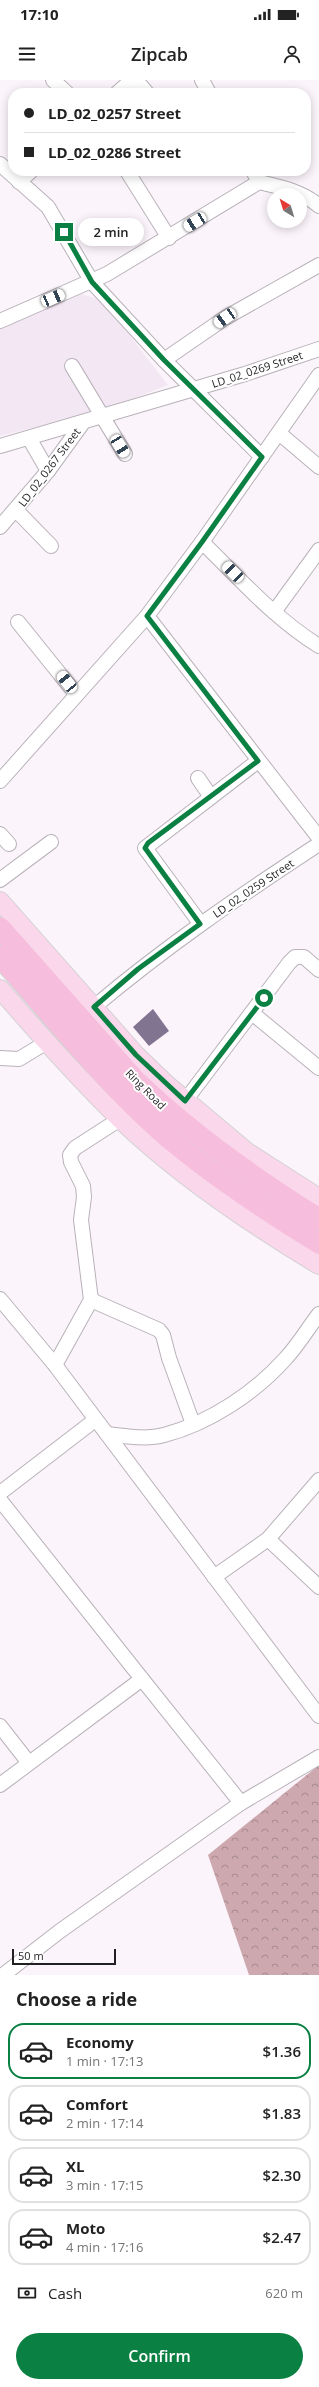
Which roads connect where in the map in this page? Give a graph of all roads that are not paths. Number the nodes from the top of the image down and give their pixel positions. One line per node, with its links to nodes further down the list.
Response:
1 (53, 80): 4 (street)
2 (132, 80): 5 (street)
3 (136, 80): 6 (street)
4 (62, 88)
5 (123, 88)
6 (143, 88)
7 (0, 164): 8 (street)
8 (8, 172)
9 (13, 176): 13 (street)
10 (26, 176): 13 (street)
11 (130, 176): 15 (street)
12 (256, 176): 14 (street); 15 (street)
13 (19, 182): 17 (street)
14 (319, 206)
15 (169, 238): 17 (street)
16 (319, 265): 20 (street)
17 (92, 282): 18 (street); 20 (street)
18 (0, 321)
19 (319, 349): 23 (street, LD_02_0269 Street)
20 (164, 360): 23 (street)
21 (72, 366): 24 (street)
22 (319, 375): 26 (street)
23 (193, 389): 24 (street, LD_02_0269 Street); 30 (street)
24 (102, 415): 25 (street, LD_02_0269 Street); 29 (street)
25 (82, 424): 27 (street, LD_02_0269 Street); 32 (street, LD_02_0267 Street)
26 (279, 433): 30 (street); 31 (street)
27 (29, 438): 28 (street, LD_02_0269 Street); 32 (street)
28 (0, 446)
29 (125, 454)
30 (262, 457): 35 (street)
31 (319, 468)
32 (48, 471): 33 (street, LD_02_0267 Street)
33 (16, 510): 34 (street, LD_02_0267 Street); 36 (street, LD_02_0267 Street)
34 (0, 527)
35 (202, 542): 38 (street); 39 (street)
36 (51, 546)
37 (319, 550): 38 (street)
38 (274, 612): 41 (street)
39 (147, 616): 42 (street); 43 (street)
40 (18, 622): 42 (street)
41 (319, 646)
42 (76, 694): 45 (street)
43 (258, 761): 46 (street); 47 (street)
44 (198, 778): 46 (street)
45 (0, 781)
46 (211, 797): 52 (street)
47 (319, 838)
48 (51, 842): 50 (street)
49 (319, 844): 52 (street, LD_02_0259 Street)
50 (0, 880)
51 (0, 901): 57 (main road)
52 (200, 924): 57 (street, LD_02_0259 Street)
53 (0, 928): 65 (highway, Ring Road)
54 (0, 956): 66 (highway, Ring Road)
55 (319, 970): 58 (street)
56 (0, 989): 59 (main road)
57 (94, 1007): 62 (main road)
58 (252, 1013): 61 (street); 62 (street)
59 (47, 1042): 60 (street); 63 (main road)
60 (0, 1058)
61 (319, 1068)
62 (185, 1101): 64 (main road)
63 (120, 1119): 67 (main road); 69 (street)
64 (319, 1198)
65 (319, 1219)
66 (319, 1242)
67 (319, 1265)
68 (0, 1299): 71 (street)
69 (92, 1300): 71 (street); 73 (street)
70 (319, 1314): 73 (street)
71 (55, 1366): 72 (street)
72 (95, 1420): 74 (street); 76 (street)
73 (194, 1424): 74 (street)
74 (107, 1434): 79 (street)
75 (319, 1480): 78 (street)
76 (0, 1493)
77 (0, 1500): 81 (street)
78 (268, 1539): 79 (street); 80 (street)
79 (214, 1577): 82 (street)
80 (319, 1587)
81 (142, 1679): 85 (street); 87 (street)
82 (319, 1716)
83 (0, 1726): 85 (street)
84 (319, 1757): 87 (street)
85 (29, 1763): 86 (street)
86 (0, 1786)
87 (241, 1803): 88 (street)
88 (3, 1975)

